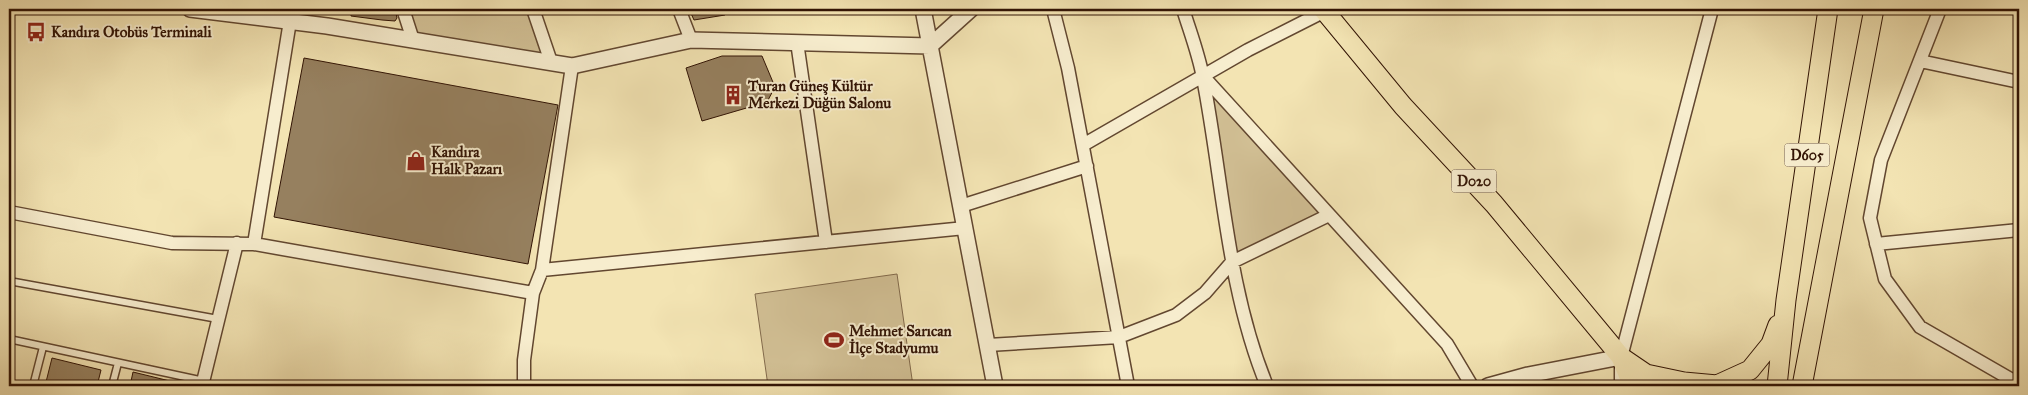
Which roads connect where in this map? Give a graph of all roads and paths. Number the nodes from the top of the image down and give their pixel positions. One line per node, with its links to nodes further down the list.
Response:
1 (190, 9): 13 (street)
2 (403, 9): 16 (street)
3 (533, 9): 21 (street)
4 (679, 9): 17 (street)
5 (923, 9): 19 (street)
6 (971, 9): 19 (street)
7 (1053, 9): 25 (street)
8 (1184, 9): 23 (street)
9 (1712, 9): 46 (street)
10 (1828, 9): 40 (main road, D605)
11 (1874, 9): 61 (main road)
12 (1940, 9): 20 (street)
13 (213, 10): 15 (street)
14 (1324, 10): 23 (street); 46 (main road, D020)
15 (290, 21): 16 (street); 34 (street)
16 (412, 40): 21 (street)
17 (691, 40): 18 (street); 22 (street)
18 (797, 42): 19 (street); 32 (street)
19 (930, 46): 27 (street)
20 (1920, 61): 24 (street); 35 (street)
21 (550, 62): 22 (street)
22 (572, 66): 37 (street)
23 (1203, 76): 25 (street); 29 (street); 36 (street)
24 (2019, 82)
25 (1083, 145): 26 (street)
26 (1087, 166): 27 (street); 42 (street)
27 (961, 206): 30 (street)
28 (9, 212): 33 (street)
29 (1328, 215): 36 (street); 57 (street)
30 (965, 228): 32 (street); 44 (street)
31 (2019, 230): 35 (street)
32 (826, 242): 37 (street)
33 (237, 243): 34 (street); 41 (street)
34 (254, 244): 39 (street)
35 (1876, 244): 50 (street)
36 (1232, 262): 42 (street); 56 (street)
37 (542, 270): 39 (street)
38 (9, 281): 41 (lane)
39 (533, 292): 53 (street)
40 (1786, 300): 48 (main road); 60 (main road, D605)
41 (218, 319): 49 (street)
42 (1119, 337): 44 (street); 55 (street)
43 (9, 339): 45 (lane)
44 (988, 345): 54 (street)
45 (43, 347): 47 (lane); 51 (lane)
46 (1621, 357): 48 (main road, D020); 58 (street); 59 (street)
47 (118, 363): 49 (lane); 52 (lane)
48 (1645, 382)
49 (203, 384)
50 (2019, 384)
51 (33, 386)
52 (112, 386)
53 (524, 386)
54 (996, 386)
55 (1128, 386)
56 (1267, 386)
57 (1472, 386)
58 (1488, 386)
59 (1621, 386)
60 (1777, 386)
61 (1802, 386)

